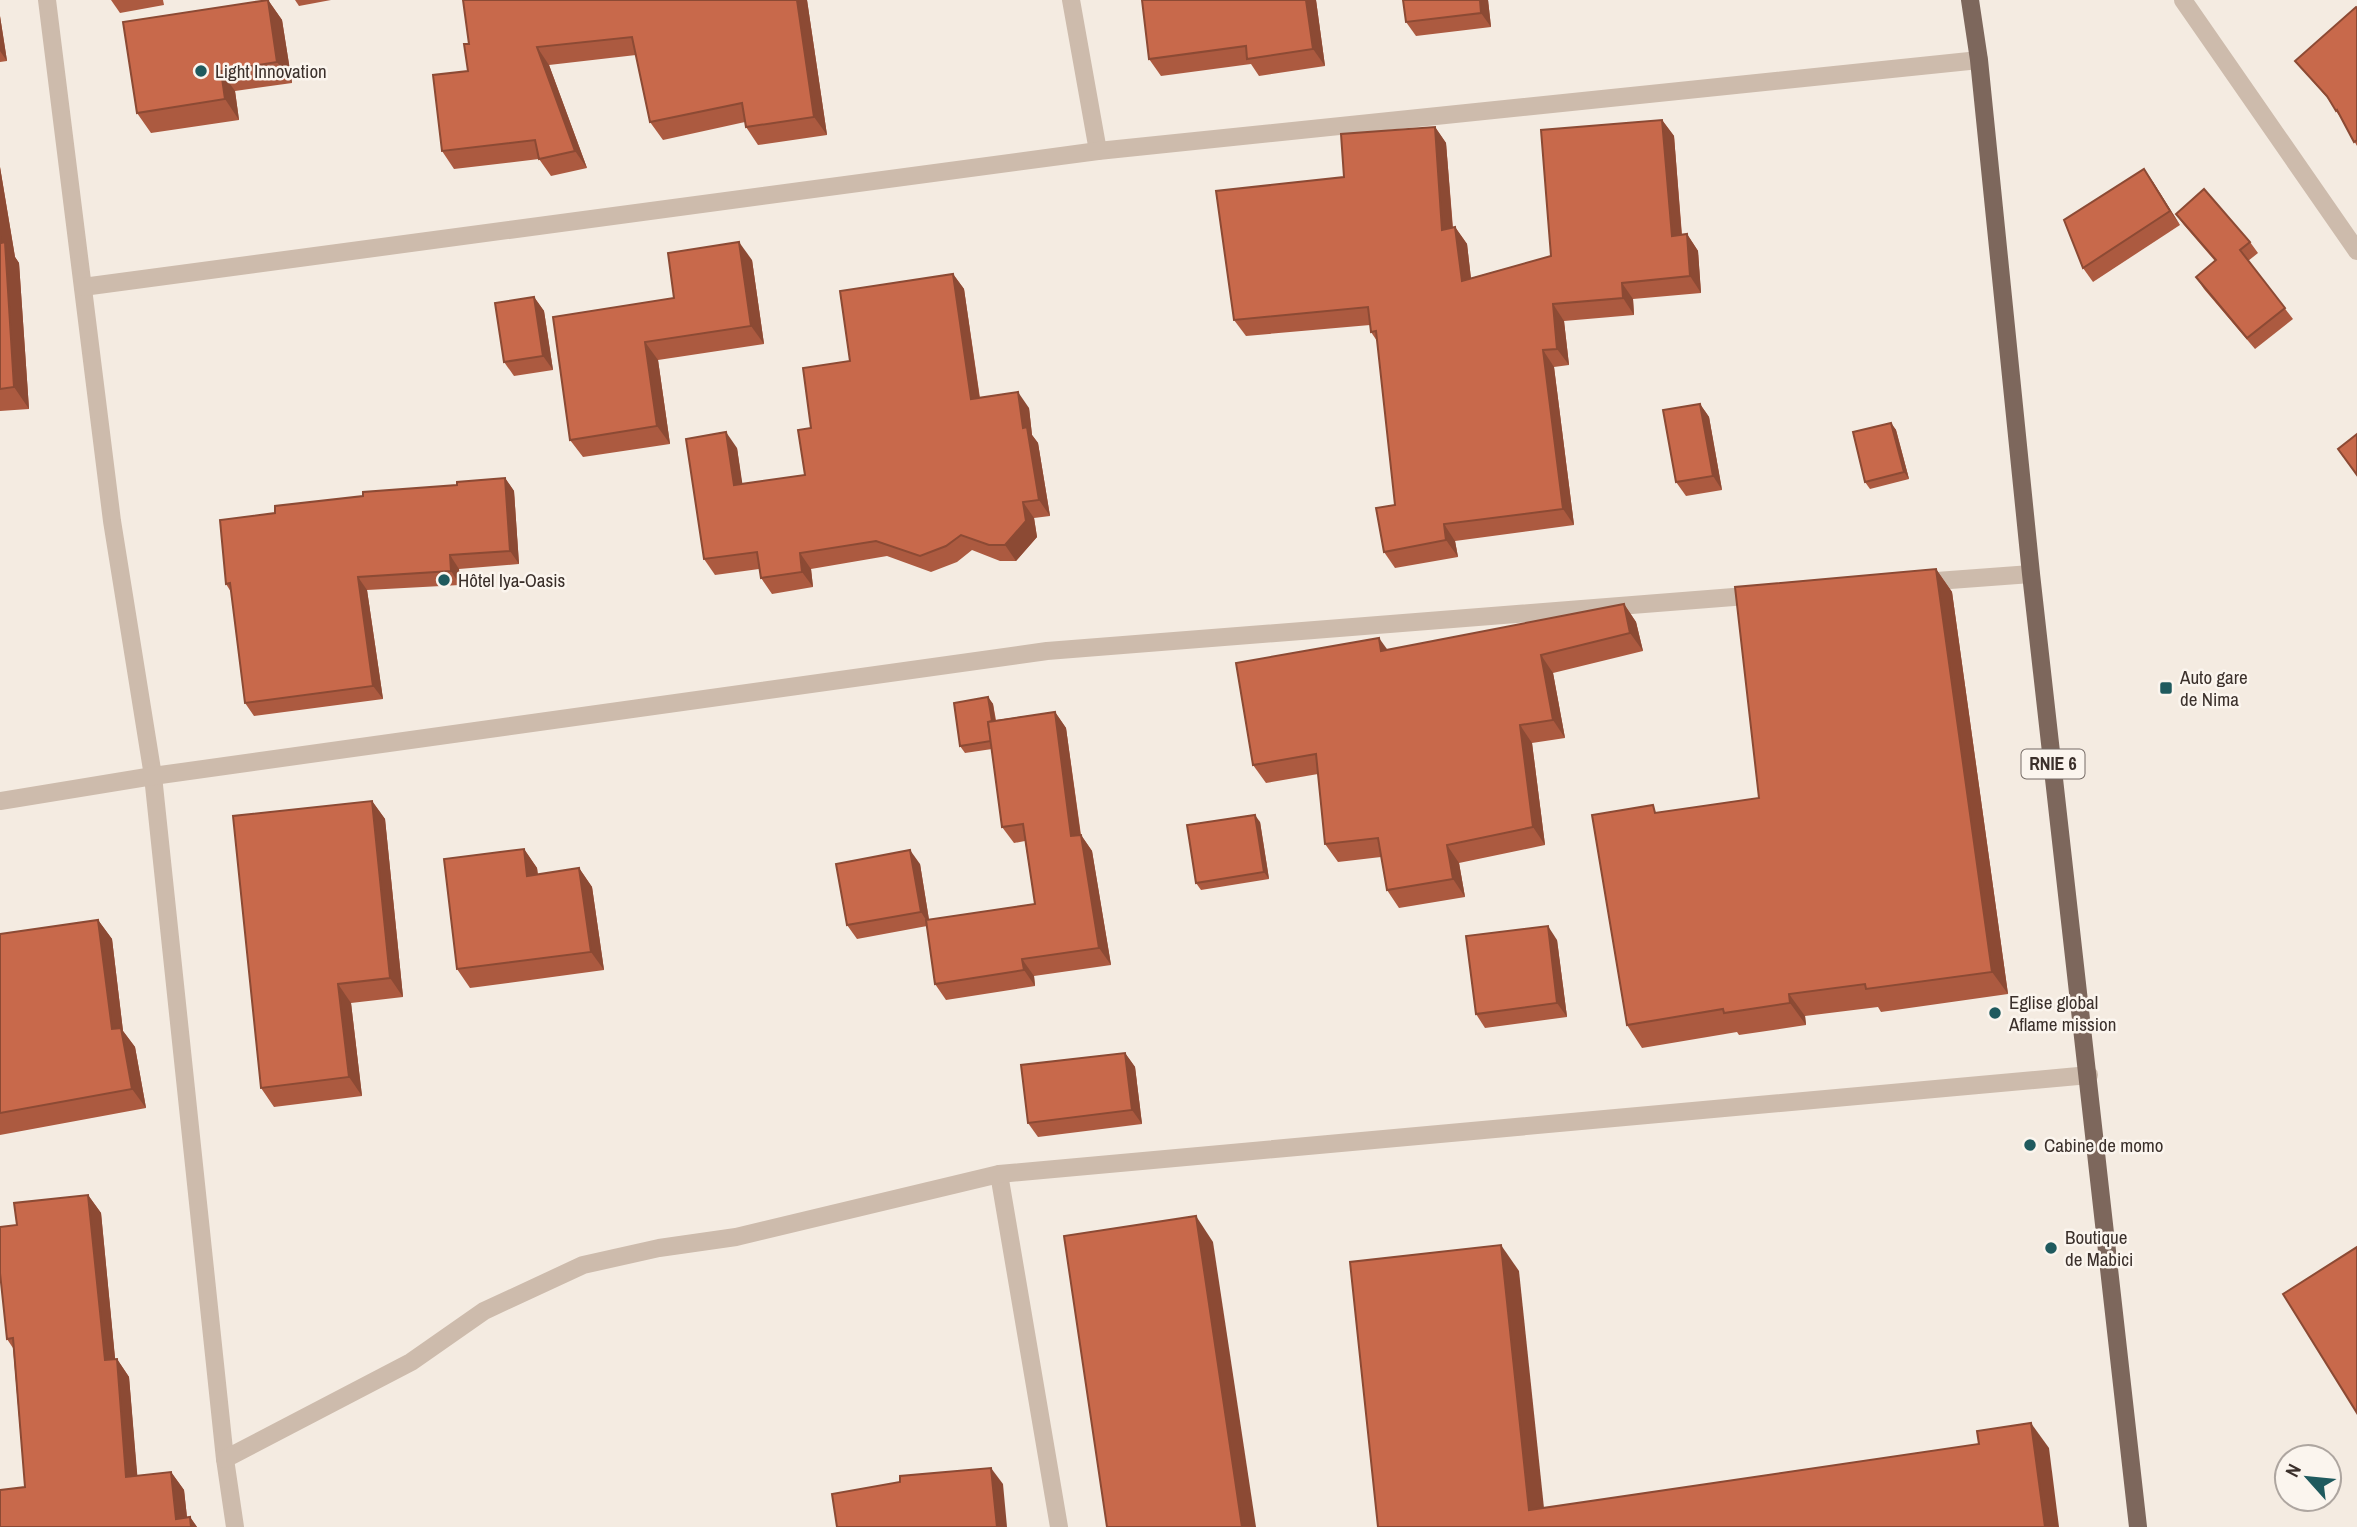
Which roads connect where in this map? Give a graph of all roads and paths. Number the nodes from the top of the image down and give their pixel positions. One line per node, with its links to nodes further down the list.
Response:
1 (47, 0): 8 (street)
2 (1071, 0): 6 (street)
3 (1970, 0): 5 (main road, RNIE 6)
4 (2183, 0): 7 (street)
5 (1979, 60): 6 (street); 9 (main road, RNIE 6)
6 (1098, 151): 8 (street)
7 (2357, 251)
8 (83, 287): 12 (street)
9 (2031, 574): 10 (street); 14 (main road, RNIE 6)
10 (1906, 584)
11 (1782, 593): 12 (street)
12 (153, 776): 13 (street); 16 (street)
13 (0, 801)
14 (2088, 1075): 15 (street); 19 (main road, RNIE 6)
15 (999, 1174): 16 (street); 18 (street)
16 (225, 1459): 17 (street)
17 (235, 1527)
18 (1059, 1527)
19 (2138, 1527)

